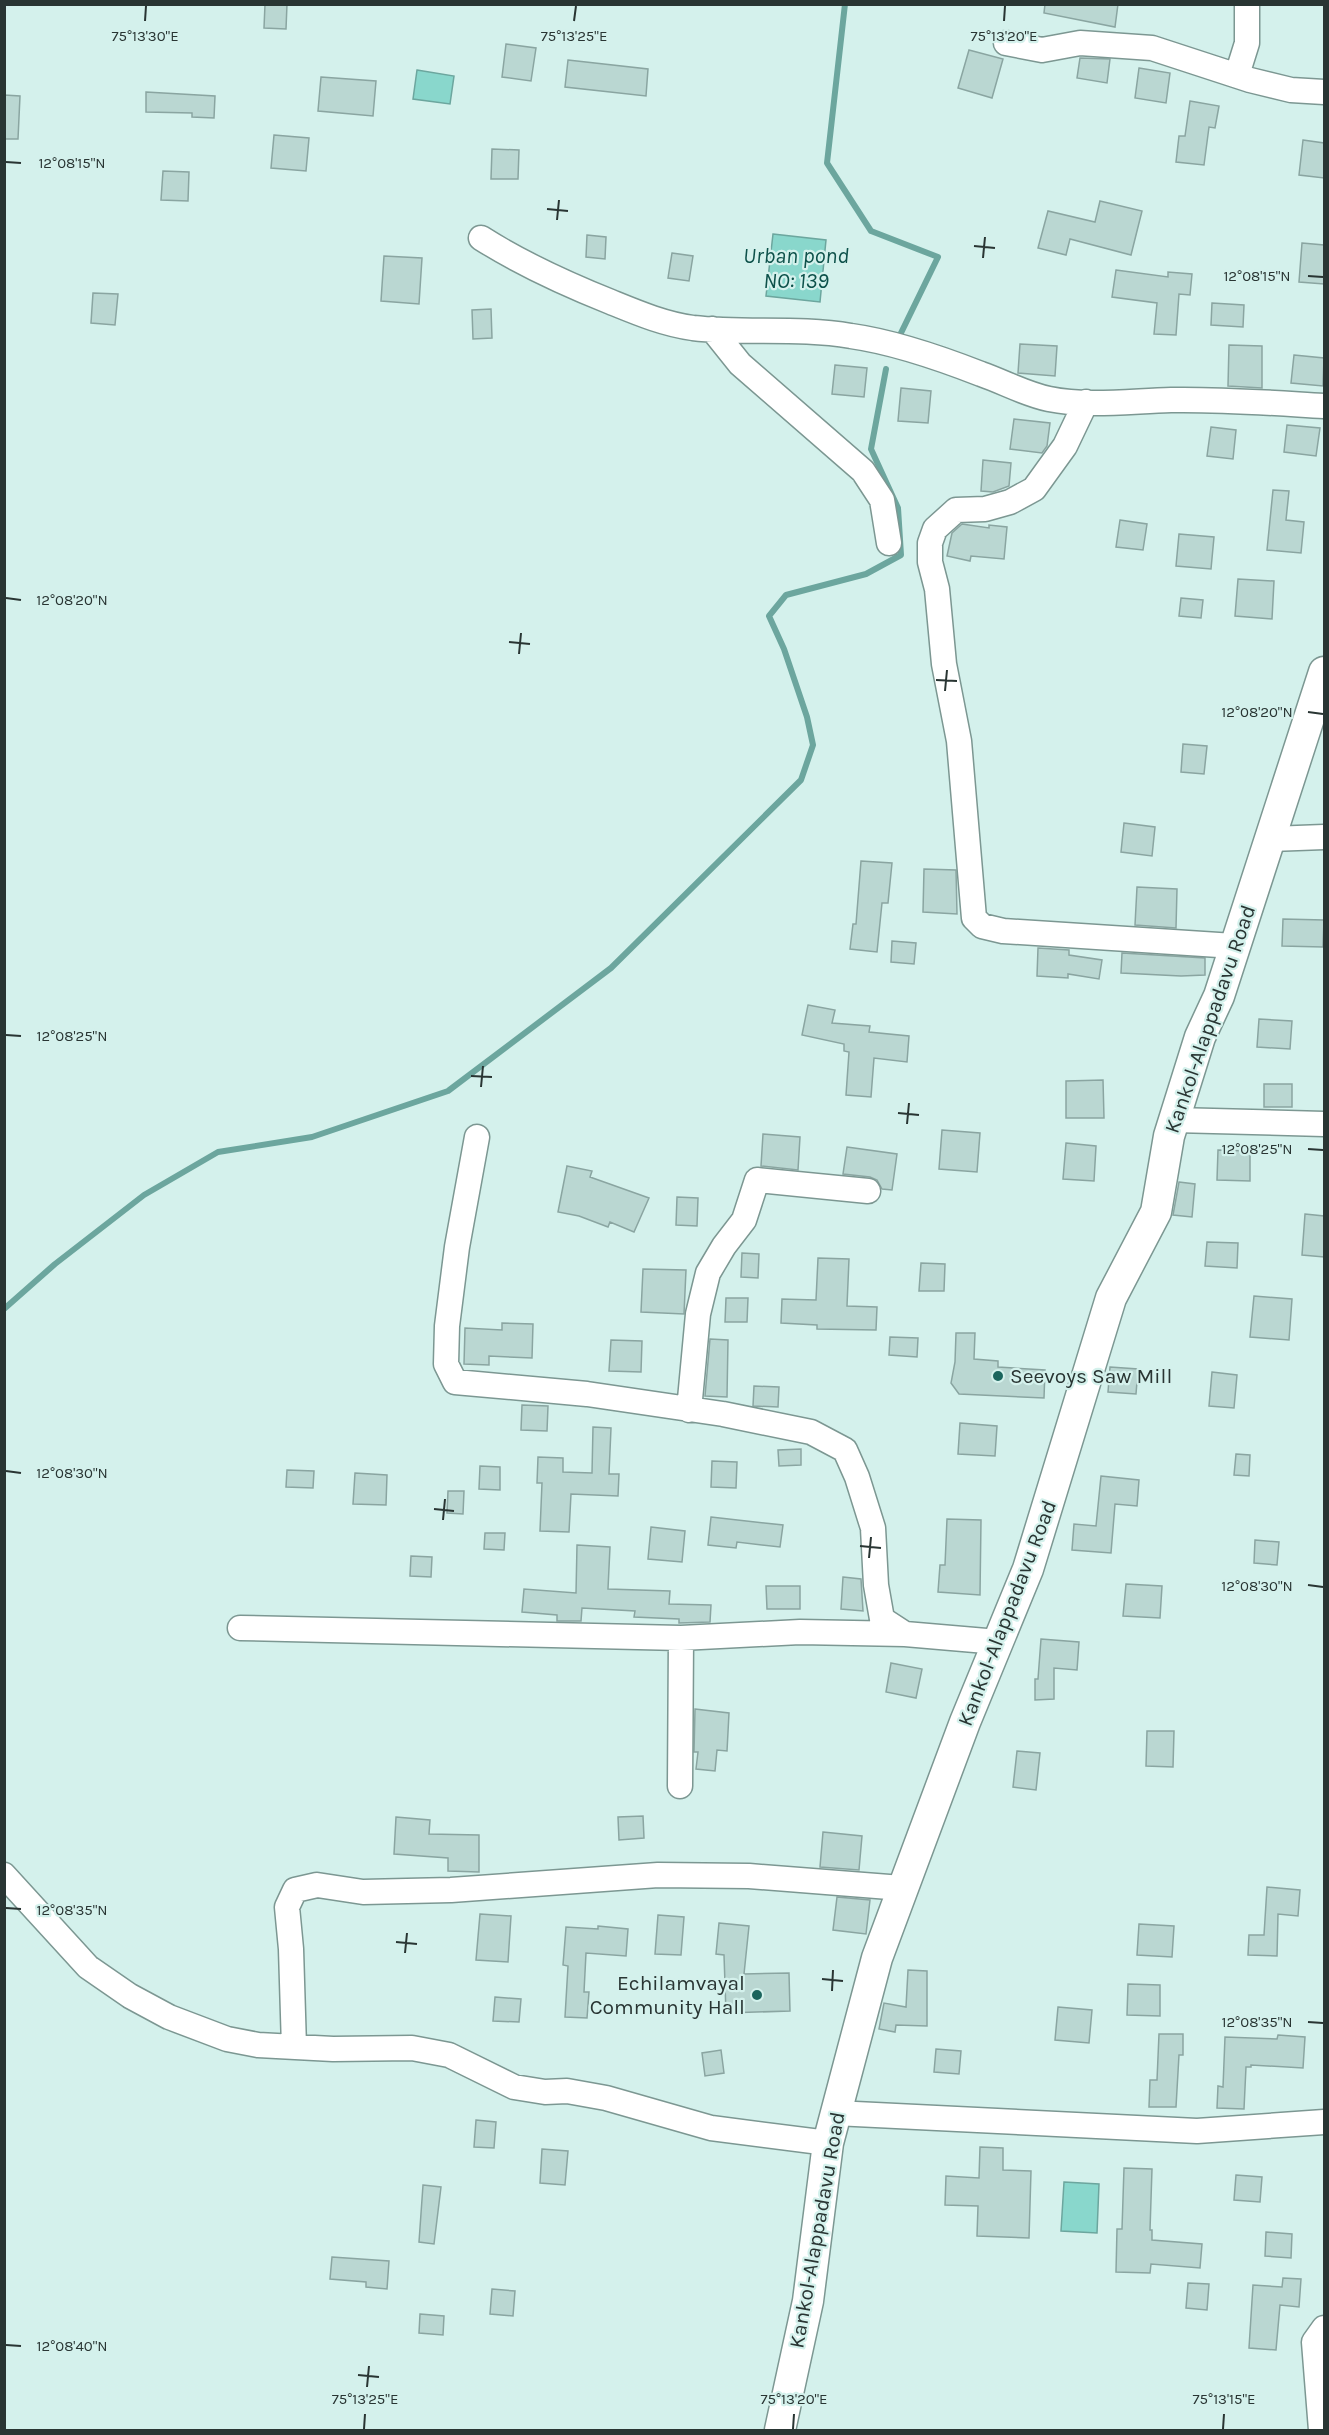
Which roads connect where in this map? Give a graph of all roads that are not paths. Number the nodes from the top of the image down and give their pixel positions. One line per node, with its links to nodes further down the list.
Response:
1 (1247, 4): 3 (street)
2 (1006, 43): 3 (street)
3 (1237, 75): 4 (street)
4 (1324, 92)
5 (481, 238): 6 (street)
6 (712, 329): 7 (street); 9 (street)
7 (1086, 402): 8 (street); 13 (street)
8 (1324, 406)
9 (889, 543)
10 (1324, 672): 12 (main road, Kankol-Alappadavu Road)
11 (1324, 837): 12 (street)
12 (1271, 838): 13 (main road, Kankol-Alappadavu Road)
13 (1234, 946): 14 (main road, Kankol-Alappadavu Road)
14 (1174, 1120): 15 (street); 22 (main road, Kankol-Alappadavu Road)
15 (1324, 1124)
16 (477, 1137): 18 (street)
17 (868, 1191): 18 (street)
18 (689, 1410): 20 (street)
19 (240, 1628): 21 (street)
20 (905, 1634): 21 (street); 22 (street)
21 (681, 1638): 23 (street)
22 (998, 1642): 25 (main road, Kankol-Alappadavu Road)
23 (680, 1786)
24 (4, 1875): 26 (street)
25 (902, 1888): 26 (street); 27 (main road, Kankol-Alappadavu Road)
26 (294, 2047): 29 (street)
27 (836, 2113): 28 (street); 29 (main road, Kankol-Alappadavu Road)
28 (1324, 2122)
29 (828, 2143): 31 (main road, Kankol-Alappadavu Road)
30 (1324, 2328): 32 (street)
31 (780, 2430)
32 (1321, 2430)

